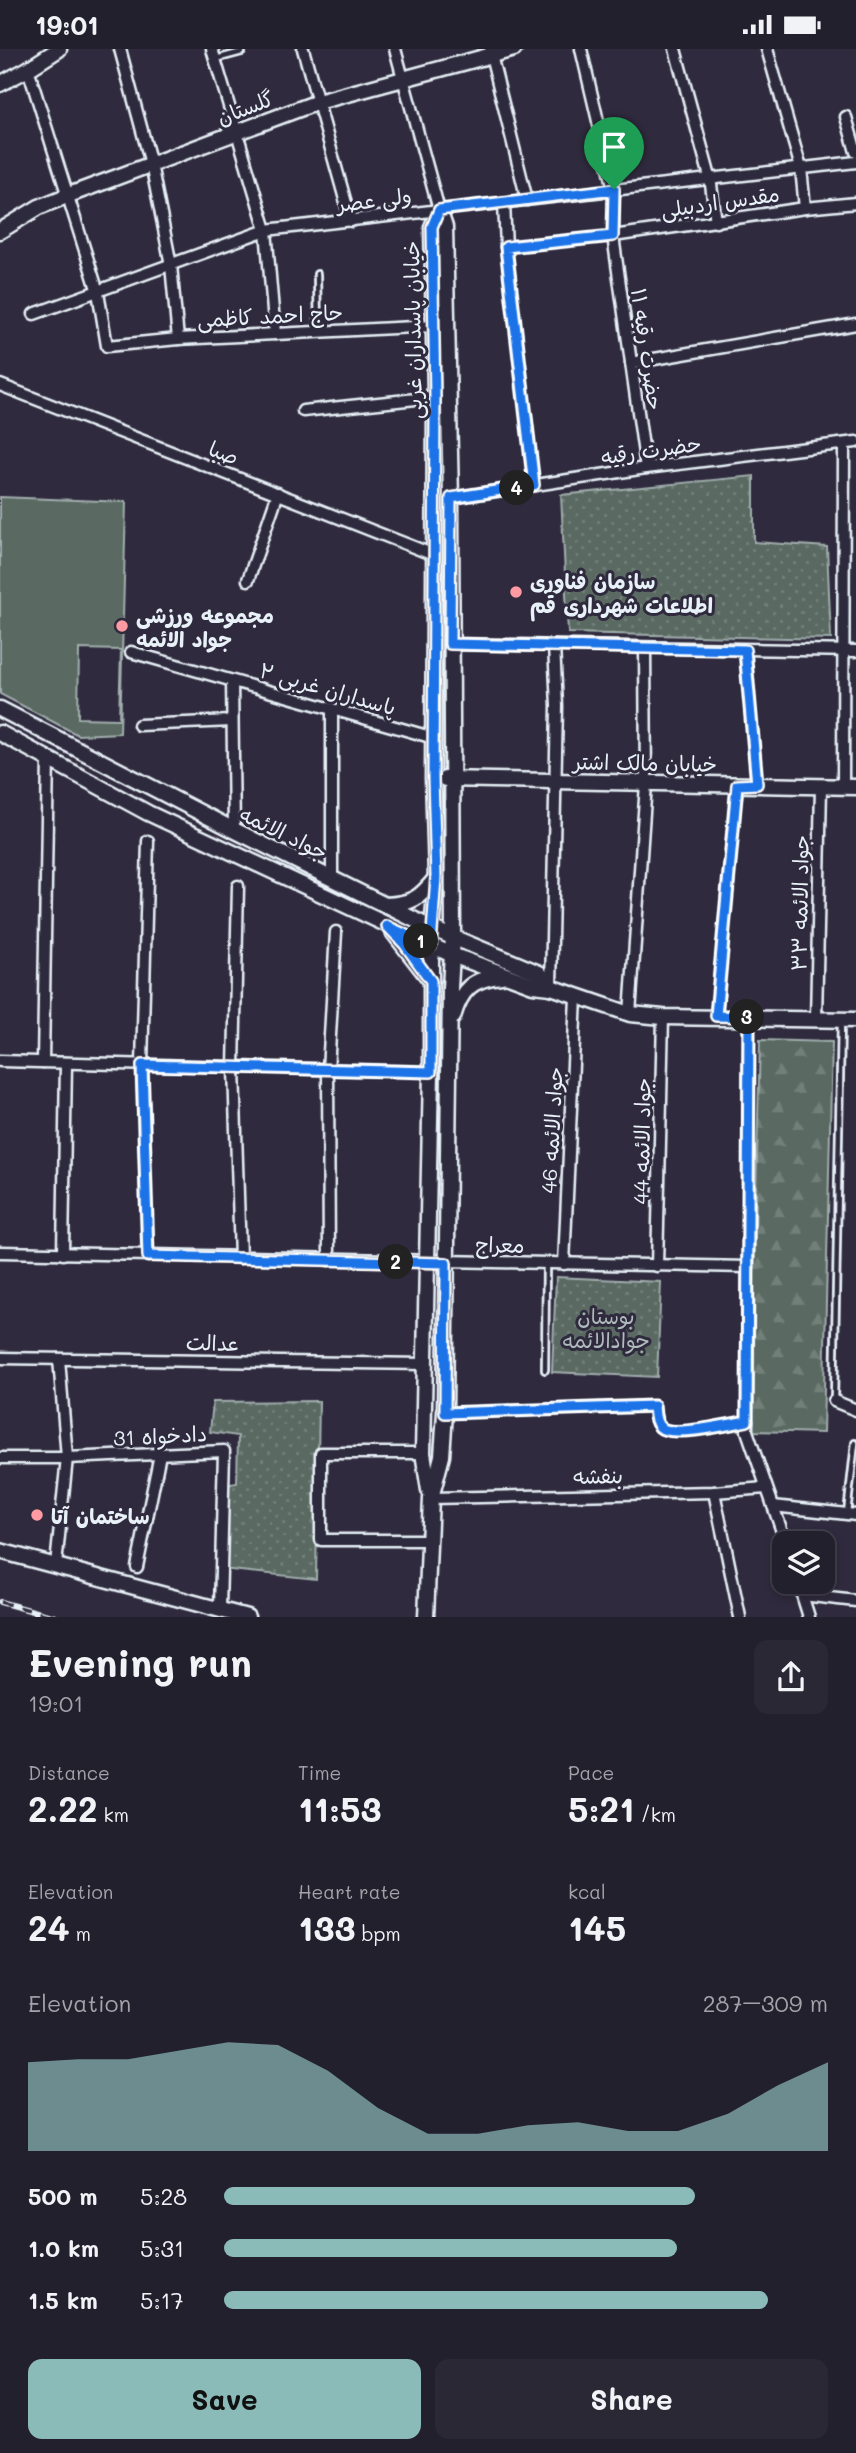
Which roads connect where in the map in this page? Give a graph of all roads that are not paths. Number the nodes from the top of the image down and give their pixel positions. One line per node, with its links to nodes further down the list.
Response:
1 (60, 49): 12 (street)
2 (120, 49): 20 (street)
3 (303, 49): 15 (street)
4 (395, 49): 13 (street)
5 (514, 49): 10 (street, گلستان)
6 (581, 49): 23 (street, حضرت رقیه ۱۱)
7 (675, 49): 22 (street)
8 (767, 49): 21 (street)
9 (242, 52): 11 (lane)
10 (490, 52): 13 (street, گلستان); 25 (street)
11 (213, 54): 17 (street)
12 (29, 69): 14 (street); 24 (street)
13 (403, 78): 15 (street, گلستان); 29 (street)
14 (1, 80)
15 (317, 102): 17 (street, گلستان); 30 (street)
16 (846, 117): 18 (street)
17 (235, 134): 20 (street, گلستان); 32 (street)
18 (856, 152)
19 (856, 162): 21 (street, ولی عصر)
20 (152, 164): 24 (street, گلستان); 36 (street)
21 (801, 168): 22 (street, ولی عصر); 28 (street)
22 (710, 177): 23 (street, ولی عصر); 31 (street)
23 (614, 189): 25 (street, ولی عصر); 34 (street, حضرت رقیه ۱۱)
24 (69, 195): 33 (street, گلستان); 38 (street)
25 (527, 200): 26 (street, ولی عصر)
26 (504, 203): 29 (street, ولی عصر); 35 (street)
27 (856, 203): 28 (street, مقدس اردبیلی)
28 (805, 208): 31 (street, مقدس اردبیلی)
29 (439, 210): 30 (street, ولی عصر); 41 (street, خیابان پاسداران غربی); 54 (street, خیابان پاسداران غربی)
30 (351, 221): 32 (street, ولی عصر)
31 (716, 222): 34 (street, مقدس اردبیلی)
32 (266, 230): 36 (street, ولی عصر); 43 (street)
33 (0, 231)
34 (613, 236): 35 (street, مقدس اردبیلی); 45 (street, حضرت رقیه ۱۱)
35 (506, 247): 52 (street)
36 (171, 265): 38 (street, ولی عصر); 44 (street)
37 (317, 274): 42 (lane)
38 (98, 292): 39 (street, ولی عصر); 44 (street, حاج احمد کاظمی)
39 (34, 314)
40 (856, 324): 45 (street)
41 (434, 326): 42 (street, حاج احمد کاظمی); 47 (street, خیابان پاسداران غربی)
42 (318, 332): 43 (street, حاج احمد کاظمی)
43 (275, 334): 44 (street, حاج احمد کاظمی)
44 (178, 339)
45 (631, 363): 51 (street, حضرت رقیه ۱۱)
46 (0, 385): 53 (street, صبا)
47 (435, 397): 48 (street); 55 (street, خیابان پاسداران غربی)
48 (303, 411)
49 (856, 442): 50 (street, حضرت رقیه)
50 (844, 444): 51 (street, حضرت رقیه); 61 (street)
51 (646, 468): 52 (street, حضرت رقیه)
52 (534, 485): 54 (street, حضرت رقیه)
53 (278, 493): 55 (street, صبا); 56 (street)
54 (451, 498): 57 (street, خیابان پاسداران غربی)
55 (434, 555): 69 (street, خیابان پاسداران غربی)
56 (248, 580)
57 (450, 644): 58 (street); 72 (street, خیابان پاسداران غربی)
58 (554, 646): 59 (street); 73 (street)
59 (645, 648): 60 (street); 74 (street)
60 (745, 650): 61 (street); 75 (street)
61 (850, 651): 78 (street)
62 (131, 652): 63 (street, پاسداران غربی ۲)
63 (232, 681): 65 (street, پاسداران غربی ۲); 66 (street)
64 (0, 709): 79 (street, جواد الائمه)
65 (332, 709): 69 (street, پاسداران غربی ۲); 82 (street)
66 (232, 722): 67 (street); 79 (street)
67 (139, 725)
68 (0, 733): 70 (street, جواد الائمه)
69 (433, 738): 71 (street, خیابان پاسداران غربی)
70 (48, 757): 85 (street, جواد الائمه); 104 (street)
71 (433, 778): 72 (street, خیابان مالک اشتر); 81 (street, خیابان پاسداران غربی)
72 (452, 780): 73 (street, خیابان مالک اشتر); 88 (street, خیابان پاسداران غربی)
73 (556, 782): 74 (street, خیابان مالک اشتر); 93 (street)
74 (646, 783): 76 (street, خیابان مالک اشتر); 95 (street)
75 (757, 784): 76 (street, خیابان مالک اشتر); 77 (street, خیابان مالک اشتر)
76 (737, 785): 96 (street)
77 (821, 787): 78 (street, خیابان مالک اشتر); 99 (street, جواد الائمه ۳۳)
78 (850, 787)
79 (234, 830): 82 (street, جواد الائمه)
80 (148, 841): 106 (street)
81 (436, 877): 84 (street); 86 (street, خیابان پاسداران غربی)
82 (332, 878): 84 (street, جواد الائمه)
83 (238, 886): 107 (street)
84 (385, 905): 86 (street, جواد الائمه)
85 (387, 926): 89 (street, جواد الائمه); 92 (street)
86 (433, 929): 88 (street, جواد الائمه); 89 (street, خیابان پاسداران غربی)
87 (336, 932): 108 (street)
88 (453, 937): 90 (street, خیابان پاسداران غربی); 93 (street, جواد الائمه)
89 (431, 946): 90 (street, جواد الائمه); 92 (street, خیابان پاسداران غربی)
90 (452, 955): 91 (street, جواد الائمه); 102 (street, خیابان پاسداران غربی)
91 (510, 976): 93 (street, جواد الائمه); 102 (street)
92 (431, 981): 109 (street, خیابان پاسداران غربی)
93 (551, 987): 94 (street, جواد الائمه)
94 (576, 997): 95 (street, جواد الائمه); 118 (street, جواد الائمه 46)
95 (631, 1014): 97 (street, جواد الائمه)
96 (716, 1016): 97 (street, جواد الائمه); 98 (street, جواد الائمه)
97 (663, 1017): 119 (street, جواد الائمه 44)
98 (749, 1017): 99 (street, جواد الائمه); 120 (street)
99 (816, 1019): 100 (street, جواد الائمه)
100 (841, 1020): 101 (street, جواد الائمه); 125 (lane)
101 (856, 1020)
102 (449, 1028): 116 (street, خیابان پاسداران غربی)
103 (0, 1061): 104 (street)
104 (43, 1062): 105 (street)
105 (66, 1063): 106 (street); 111 (street)
106 (142, 1065): 107 (street); 112 (street)
107 (234, 1068): 108 (street); 113 (street)
108 (328, 1070): 109 (street); 114 (street)
109 (431, 1072): 115 (street, خیابان پاسداران غربی)
110 (0, 1252): 111 (street, معراج)
111 (63, 1254): 112 (street, معراج)
112 (148, 1256): 113 (street, معراج)
113 (240, 1258): 114 (street, معراج)
114 (329, 1260): 115 (street, معراج)
115 (428, 1262): 116 (street, معراج); 123 (street, خیابان پاسداران غربی)
116 (446, 1263): 117 (street, معراج); 127 (street, خیابان پاسداران غربی)
117 (546, 1264): 118 (street, معراج); 124 (lane)
118 (564, 1264): 119 (street, معراج)
119 (657, 1266): 120 (street, معراج)
120 (748, 1267): 128 (street)
121 (0, 1358): 122 (street, عدالت)
122 (59, 1359): 123 (street, عدالت); 133 (street)
123 (426, 1364): 130 (street, خیابان پاسداران غربی)
124 (545, 1370)
125 (834, 1401): 126 (street)
126 (856, 1410)
127 (445, 1413): 128 (street); 136 (street, خیابان پاسداران غربی)
128 (747, 1421): 134 (street)
129 (855, 1443): 138 (lane)
130 (423, 1453): 136 (street, خیابان پاسداران غربی); 140 (street)
131 (160, 1454): 133 (street, دادخواه 31); 143 (street); 146 (street, دادخواه 31)
132 (0, 1458): 133 (street, دادخواه 31)
133 (67, 1458): 142 (street)
134 (766, 1487): 135 (street, بنفشه); 137 (street)
135 (714, 1492): 136 (street, بنفشه); 149 (street)
136 (430, 1497): 140 (street)
137 (773, 1506): 138 (street); 139 (street)
138 (852, 1515)
139 (782, 1531)
140 (428, 1540): 148 (street)
141 (0, 1551): 142 (street)
142 (56, 1565): 146 (street)
143 (137, 1567)
144 (802, 1595): 145 (street); 150 (street)
145 (856, 1601)
146 (220, 1609): 147 (street)
147 (247, 1616)
148 (426, 1616)
149 (740, 1616)
150 (809, 1616)

